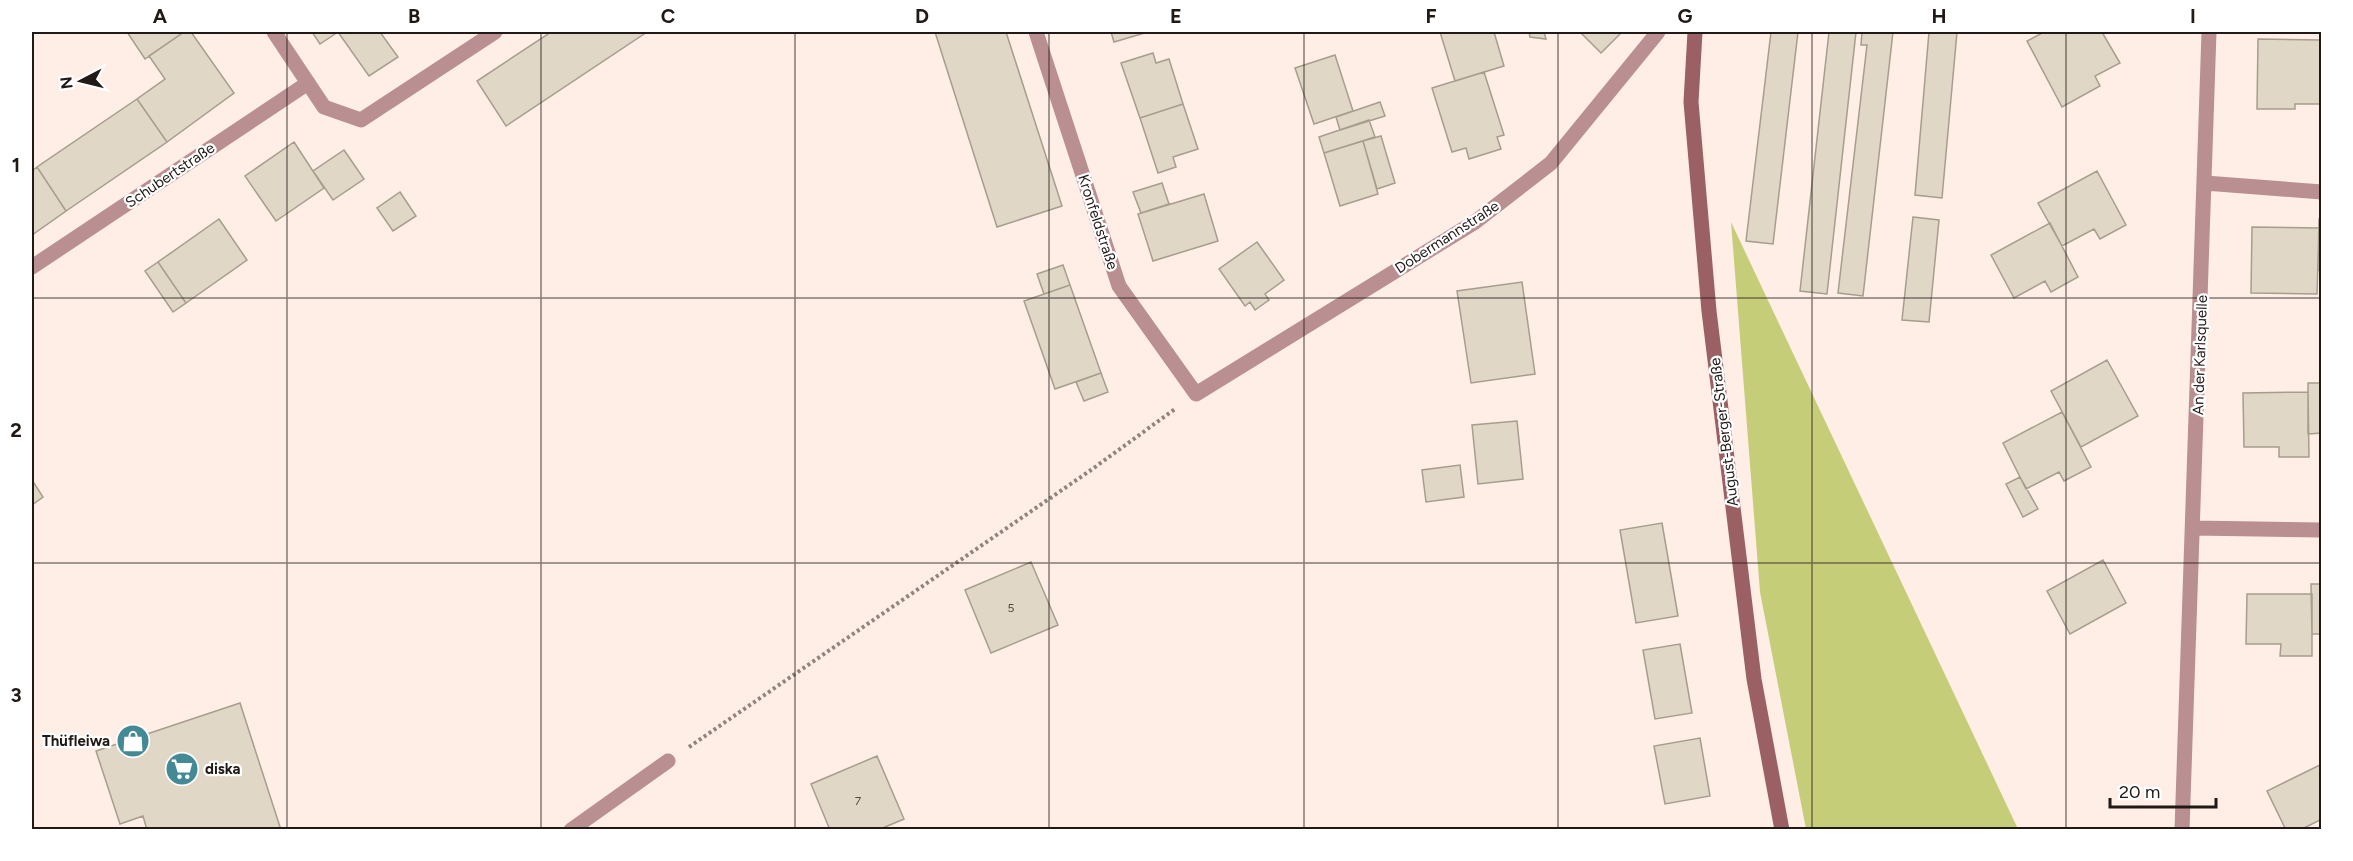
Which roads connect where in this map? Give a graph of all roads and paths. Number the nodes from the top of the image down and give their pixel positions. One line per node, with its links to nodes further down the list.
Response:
1 (274, 32): 7 (street)
2 (495, 32): 7 (street)
3 (1036, 32): 11 (street, Kronfeldstraße)
4 (1658, 32): 11 (street, Dobermannstraße)
5 (1695, 32): 16 (street, August-Berger-Straße)
6 (2209, 32): 8 (street, An der Karlsquelle)
7 (308, 83): 10 (street, Schubertstraße)
8 (2205, 183): 9 (street); 12 (street, An der Karlsquelle)
9 (2322, 192)
10 (32, 267)
11 (1196, 394): 14 (path)
12 (2194, 528): 13 (street); 17 (street, An der Karlsquelle)
13 (2322, 530)
14 (668, 761): 15 (street)
15 (571, 830)
16 (1782, 830)
17 (2182, 830)

